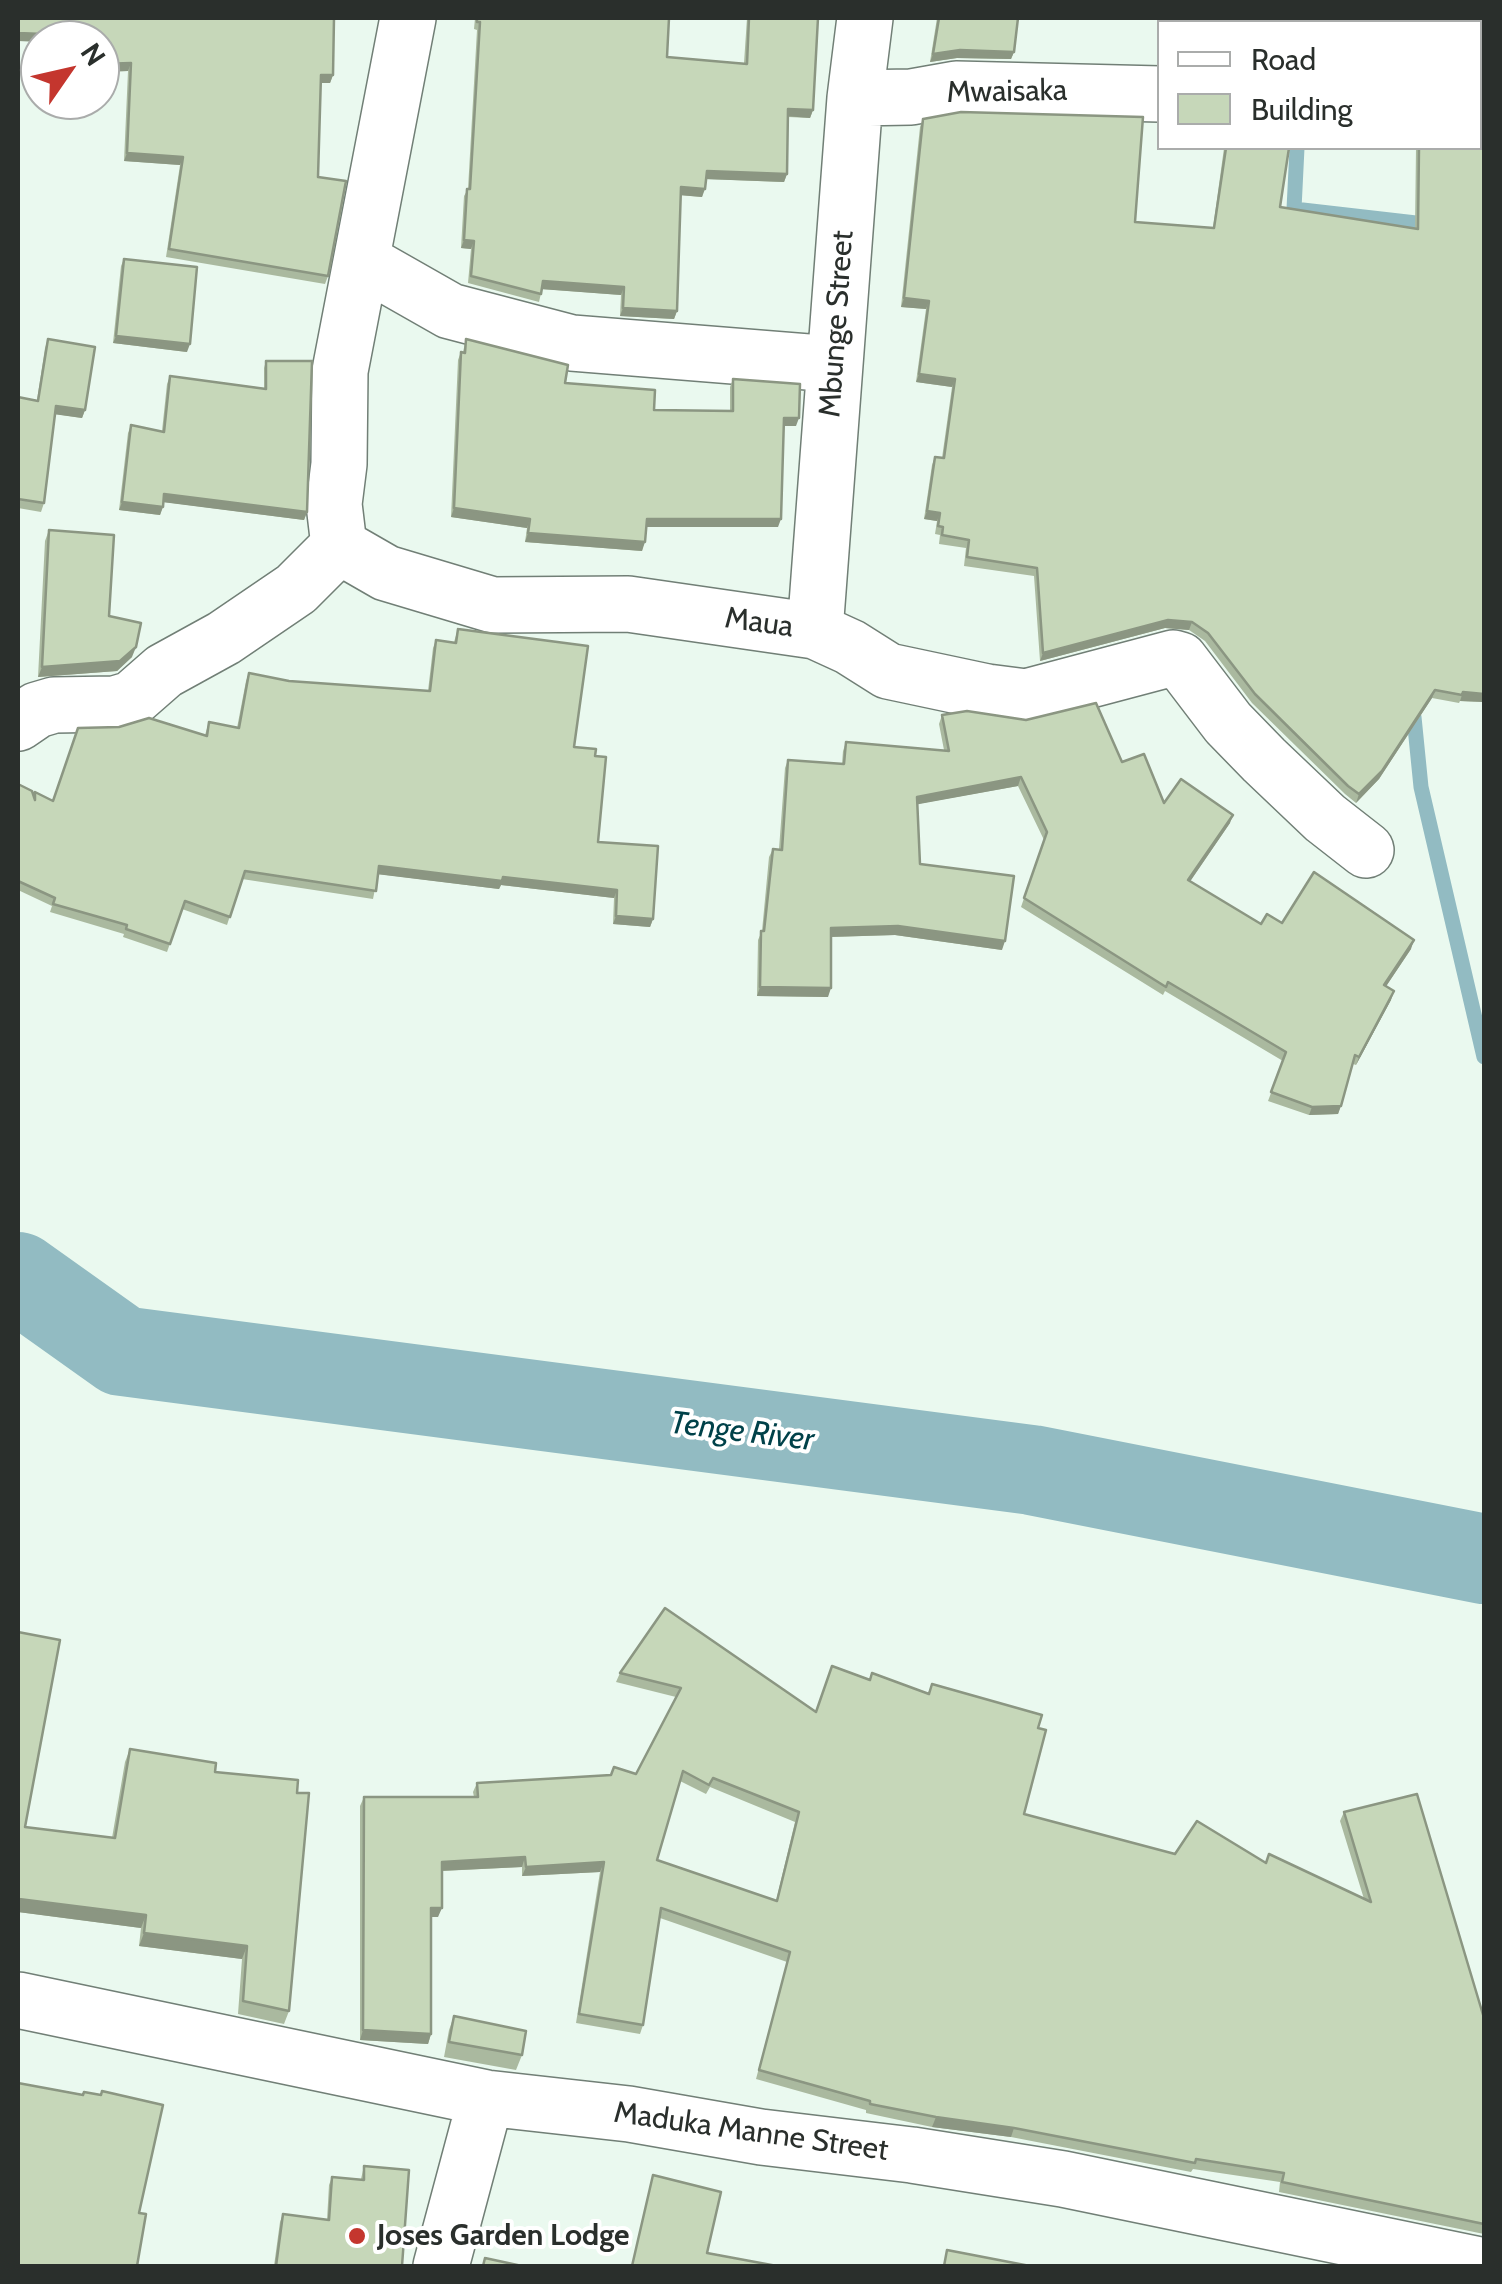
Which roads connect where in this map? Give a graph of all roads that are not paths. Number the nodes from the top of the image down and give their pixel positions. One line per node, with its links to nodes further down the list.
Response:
1 (408, 18): 5 (street)
2 (865, 18): 4 (street, Mbunge Street)
3 (1157, 94): 4 (street, Mwaisaka)
4 (855, 98): 6 (street, Mbunge Street)
5 (362, 261): 6 (street); 7 (street)
6 (833, 364): 8 (street, Mbunge Street)
7 (338, 546): 8 (street, Maua); 9 (street)
8 (815, 631): 10 (street, Maua)
9 (18, 723)
10 (1366, 850)
11 (18, 2000): 12 (street, Maduka Manne Street)
12 (486, 2098): 13 (street); 14 (street, Maduka Manne Street)
13 (440, 2266)
14 (1484, 2266)

